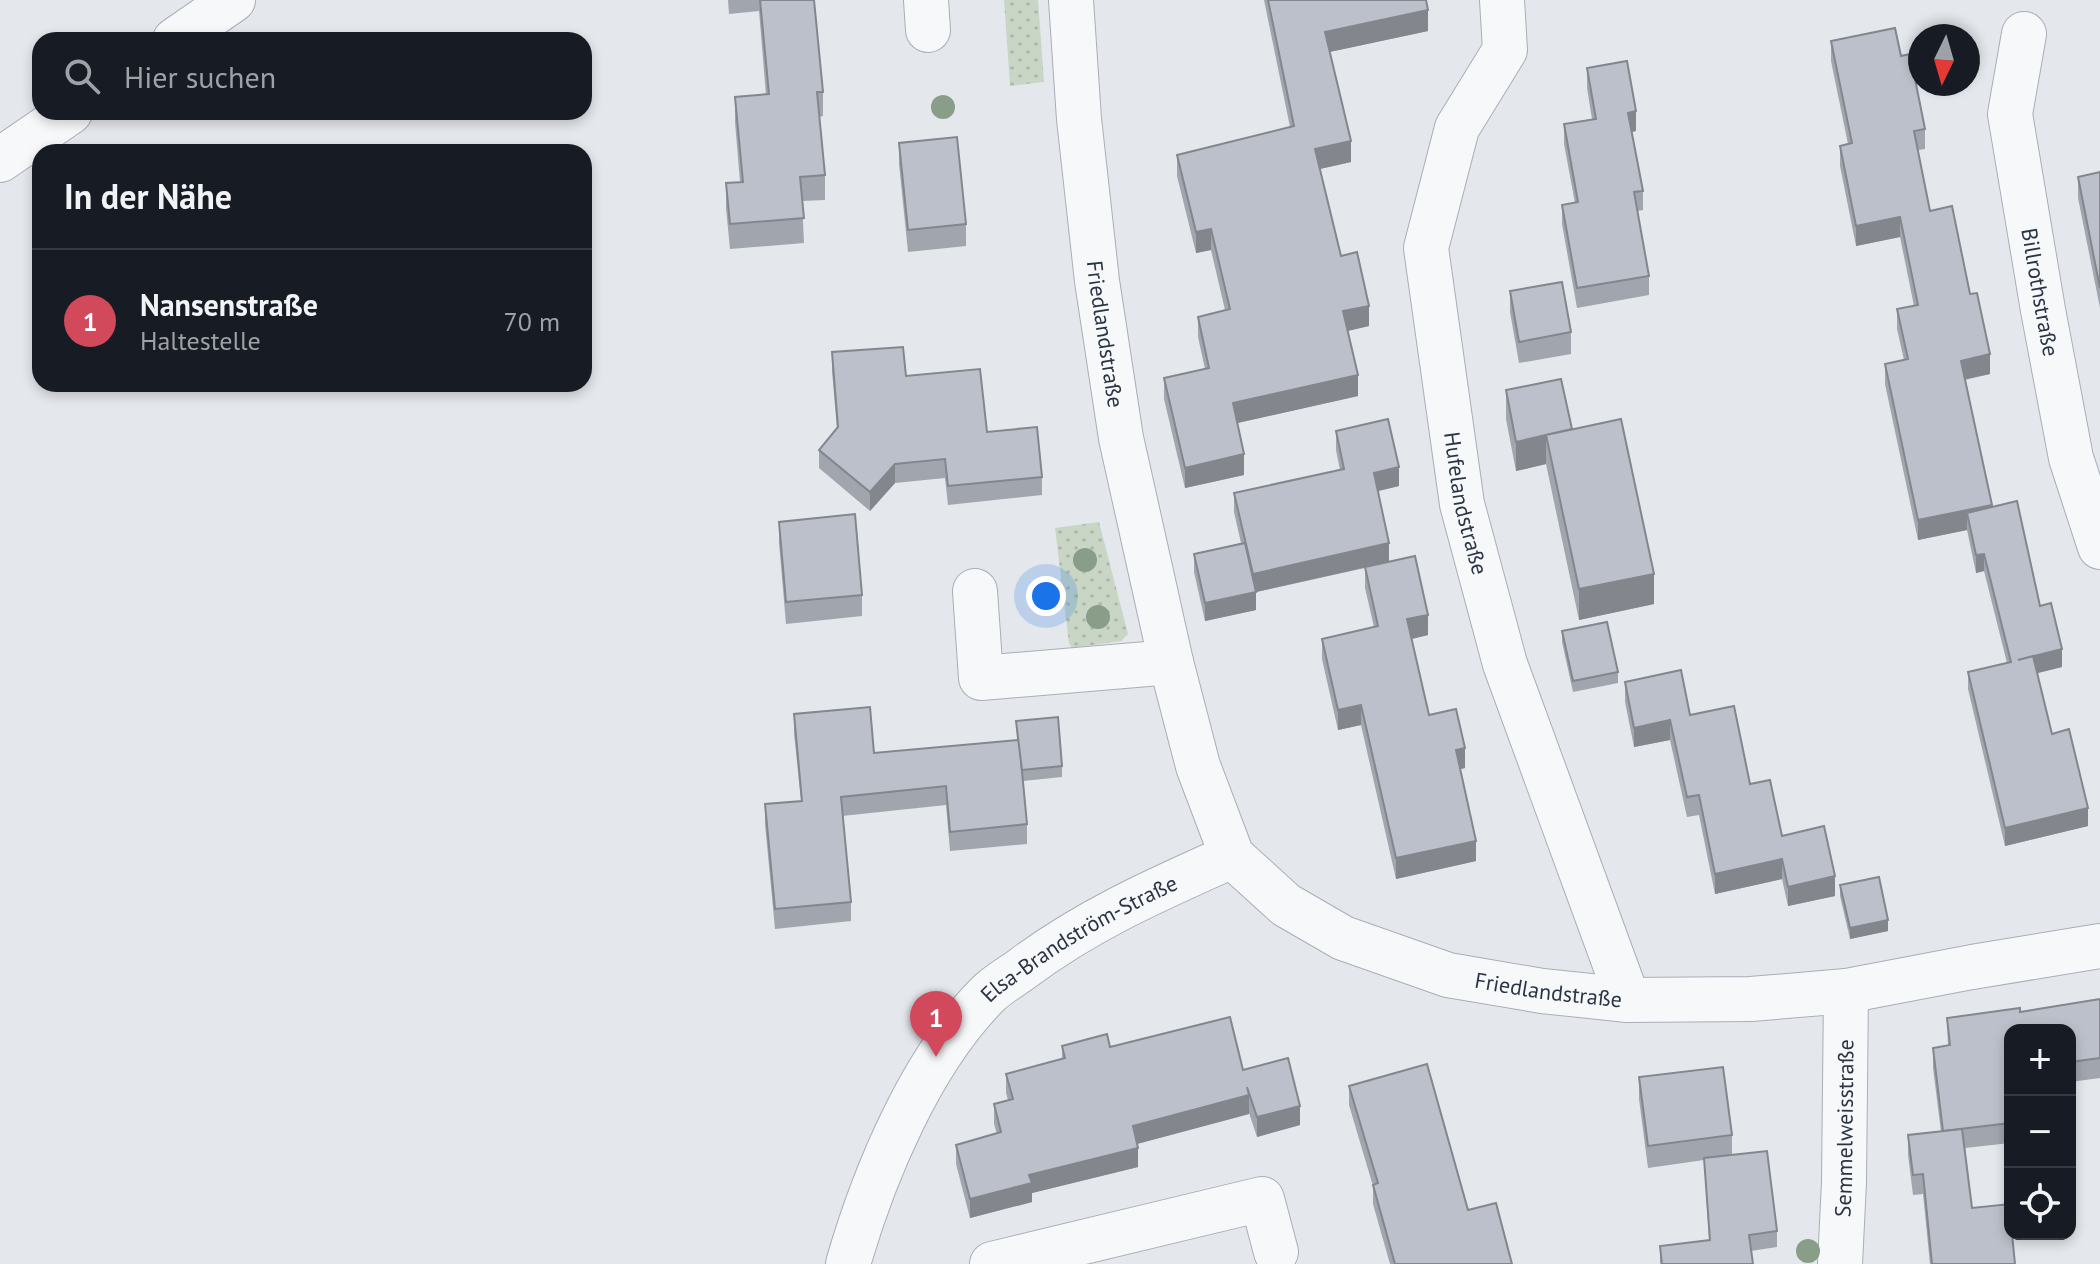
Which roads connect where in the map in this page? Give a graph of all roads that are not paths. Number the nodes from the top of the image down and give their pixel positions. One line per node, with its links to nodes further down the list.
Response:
1 (233, 0): 4 (street)
2 (1071, 0): 10 (street, Friedlandstraße)
3 (1502, 0): 14 (street, Hufelandstraße)
4 (187, 32)
5 (2024, 34): 8 (street, Billrothstraße)
6 (58, 120): 7 (street)
7 (0, 160)
8 (2100, 547)
9 (975, 591): 10 (street)
10 (1171, 662): 11 (street, Friedlandstraße)
11 (1232, 856): 14 (street, Friedlandstraße); 16 (street, Elsa-Brandström-Straße)
12 (2100, 946): 13 (street, Friedlandstraße)
13 (1846, 991): 14 (street, Friedlandstraße); 18 (street, Semmelweisstraße)
14 (1628, 1000)
15 (1276, 1252): 17 (street)
16 (848, 1264)
17 (992, 1264)
18 (1840, 1264)

